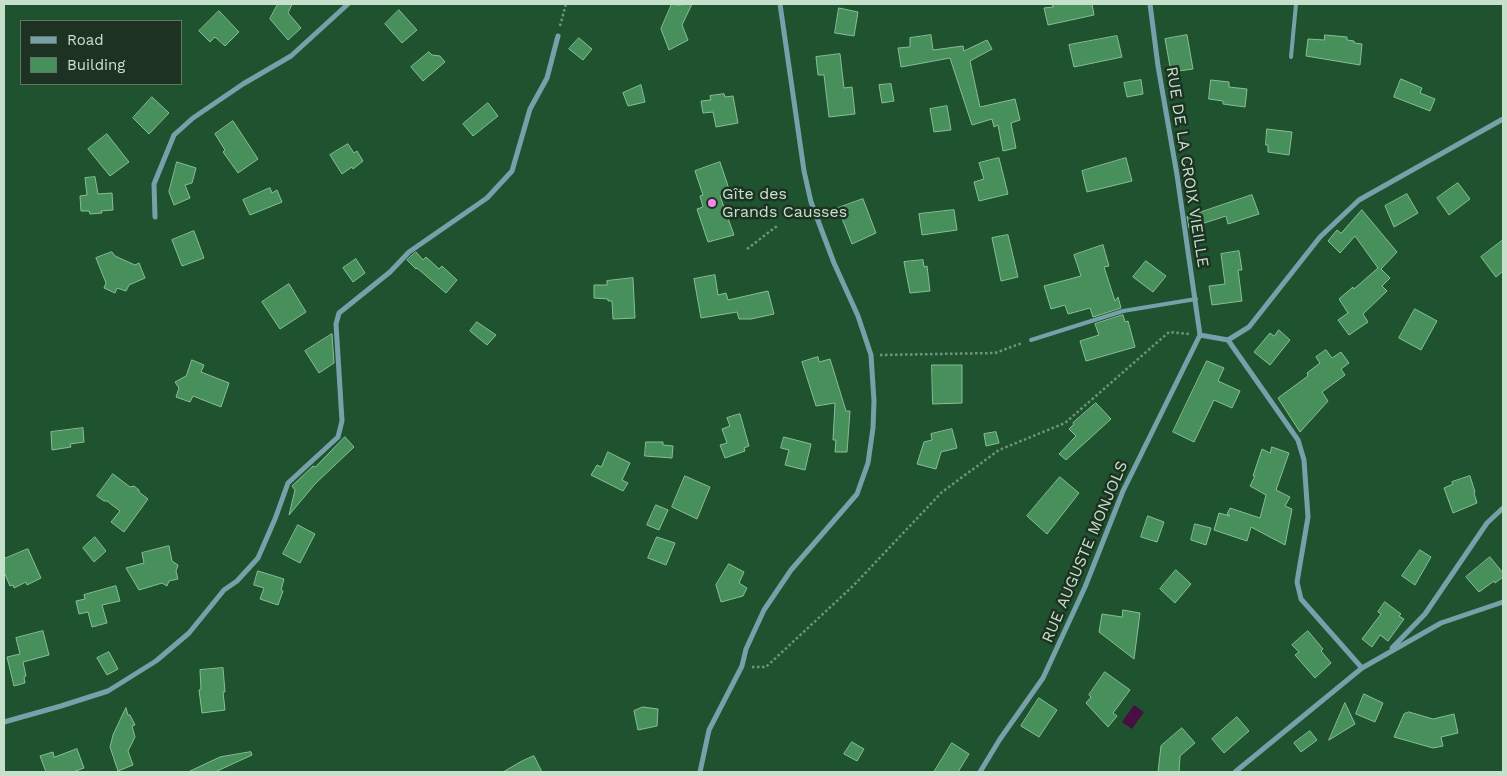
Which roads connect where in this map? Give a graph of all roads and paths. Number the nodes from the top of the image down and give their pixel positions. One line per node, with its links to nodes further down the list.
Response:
1 (348, 4): 9 (street)
2 (566, 4): 6 (path)
3 (780, 4): 16 (street)
4 (1150, 4): 12 (street, RUE DE LA CROIX VIEILLE)
5 (1296, 4): 7 (lane)
6 (558, 36): 22 (street)
7 (1291, 57)
8 (1503, 119): 15 (street)
9 (154, 217)
10 (777, 226): 11 (path)
11 (747, 249)
12 (1196, 299): 13 (street, RUE DE LA CROIX VIEILLE); 14 (lane)
13 (1200, 335): 15 (street); 20 (path); 24 (street, RUE AUGUSTE MONJOLS)
14 (1031, 340): 16 (path)
15 (1228, 340): 21 (street)
16 (871, 355): 20 (street)
17 (1503, 508): 19 (street)
18 (1503, 602): 19 (street)
19 (1388, 652): 21 (street)
20 (742, 666): 23 (street)
21 (1362, 668): 25 (street)
22 (4, 722)
23 (700, 772)
24 (980, 772)
25 (1235, 772)

